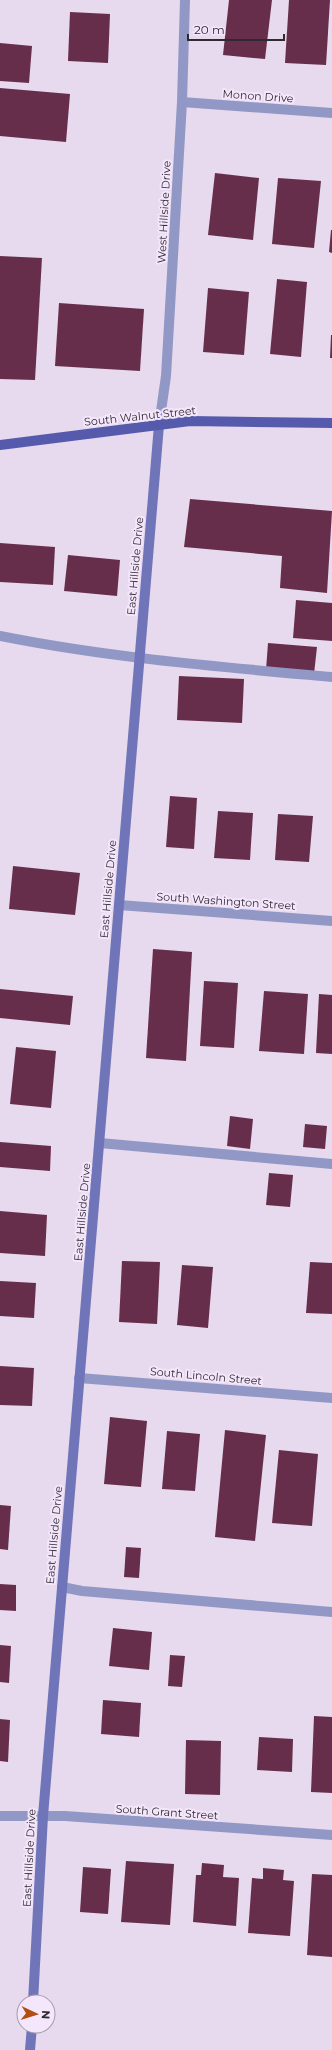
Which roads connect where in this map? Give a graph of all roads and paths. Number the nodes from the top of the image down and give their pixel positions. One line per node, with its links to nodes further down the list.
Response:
1 (185, 0): 2 (street, West Hillside Drive)
2 (182, 102): 3 (street, Monon Drive); 5 (street, West Hillside Drive)
3 (332, 114)
4 (332, 423): 5 (main road, South Walnut Street)
5 (159, 425): 6 (main road, South Walnut Street); 8 (main road, East Hillside Drive)
6 (0, 445)
7 (0, 636): 8 (street)
8 (139, 658): 9 (street); 10 (main road, East Hillside Drive)
9 (332, 677)
10 (119, 905): 11 (street, South Washington Street); 12 (main road, East Hillside Drive)
11 (332, 921)
12 (100, 1143): 13 (street); 14 (main road, East Hillside Drive)
13 (332, 1164)
14 (79, 1378): 15 (street, South Lincoln Street); 16 (main road, East Hillside Drive)
15 (332, 1398)
16 (62, 1587): 17 (street); 19 (main road, East Hillside Drive)
17 (332, 1612)
18 (0, 1816): 19 (street, South Grant Street)
19 (43, 1816): 20 (street, South Grant Street); 21 (main road, East Hillside Drive)
20 (332, 1835)
21 (33, 1994)
22 (31, 2034): 23 (main road)
23 (30, 2050)

